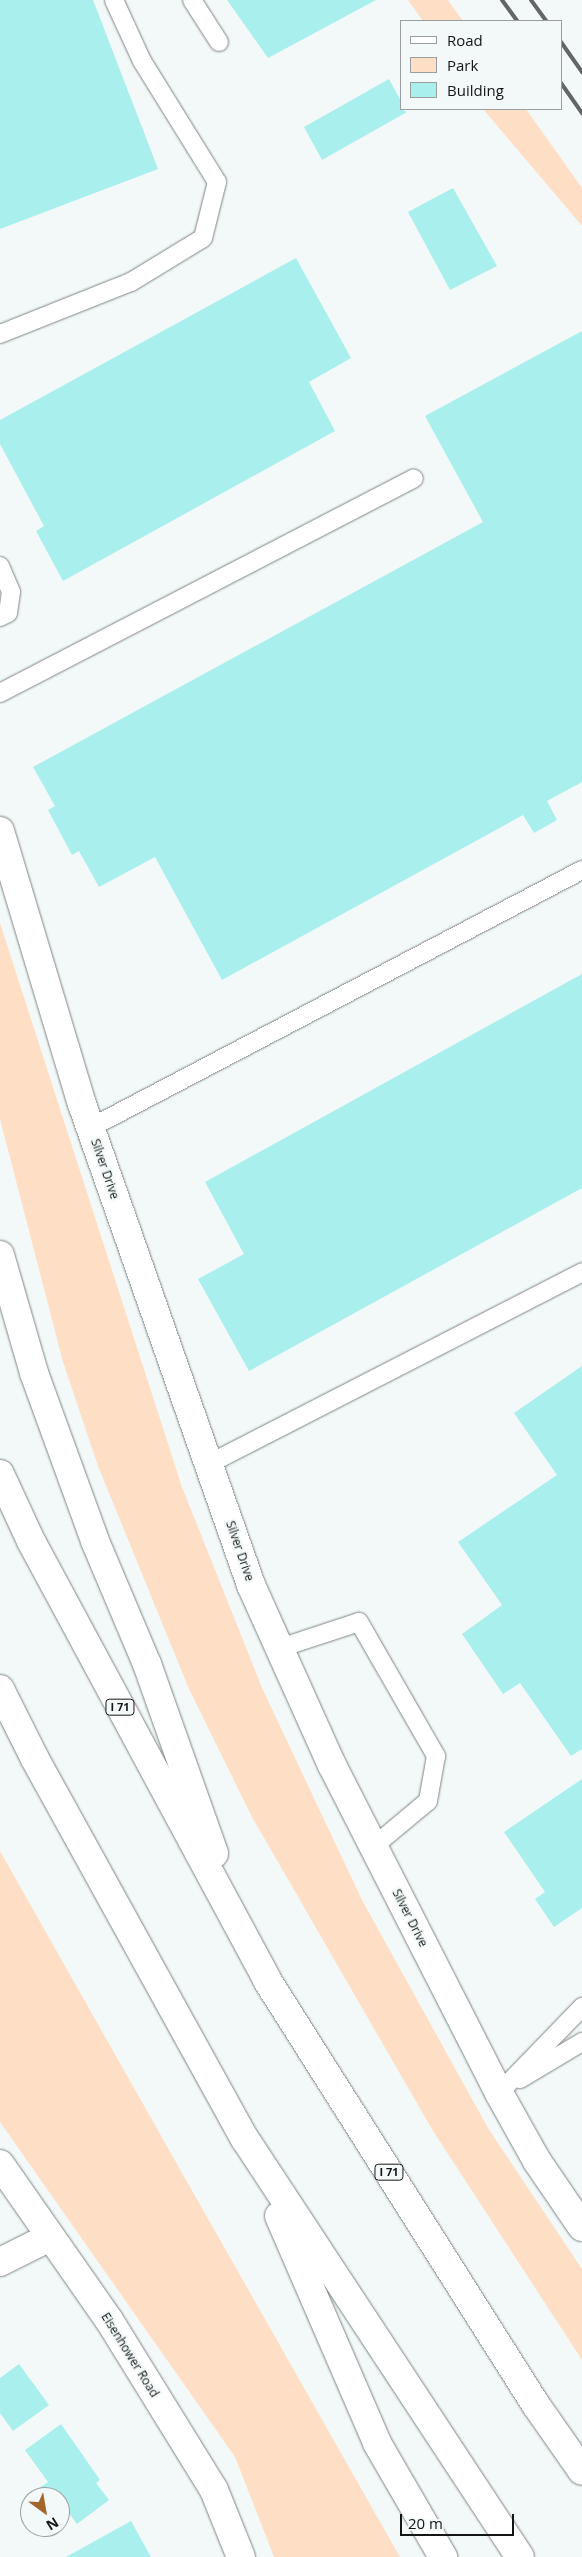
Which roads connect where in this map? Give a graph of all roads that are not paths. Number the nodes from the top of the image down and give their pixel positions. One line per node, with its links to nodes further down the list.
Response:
1 (114, 0): 4 (lane)
2 (192, 0): 3 (lane)
3 (219, 42)
4 (0, 334)
5 (414, 478): 8 (lane)
6 (0, 566): 7 (lane)
7 (0, 617)
8 (0, 693)
9 (0, 831): 11 (main road, Silver Drive)
10 (582, 870): 11 (lane)
11 (90, 1128): 14 (main road, Silver Drive)
12 (0, 1255): 21 (main road)
13 (582, 1272): 14 (lane)
14 (209, 1464): 16 (main road, Silver Drive)
15 (0, 1474): 21 (main road, I 71)
16 (280, 1648): 20 (main road, Silver Drive); 20 (lane)
17 (0, 1689): 19 (main road)
18 (0, 1706): 19 (main road)
19 (35, 1759): 25 (main road)
20 (373, 1846): 24 (main road, Silver Drive)
21 (243, 1937): 30 (main road, I 71)
22 (582, 2006): 24 (lane)
23 (582, 2042): 24 (lane)
24 (499, 2093): 27 (main road, Silver Drive)
25 (246, 2139): 34 (main road); 35 (main road)
26 (0, 2164): 28 (main road, Eisenhower Road)
27 (582, 2227)
28 (50, 2237): 29 (main road); 33 (main road, Eisenhower Road)
29 (0, 2262)
30 (536, 2405): 31 (main road); 32 (main road, I 71)
31 (582, 2452)
32 (582, 2471)
33 (241, 2557)
34 (443, 2557)
35 (520, 2557)

